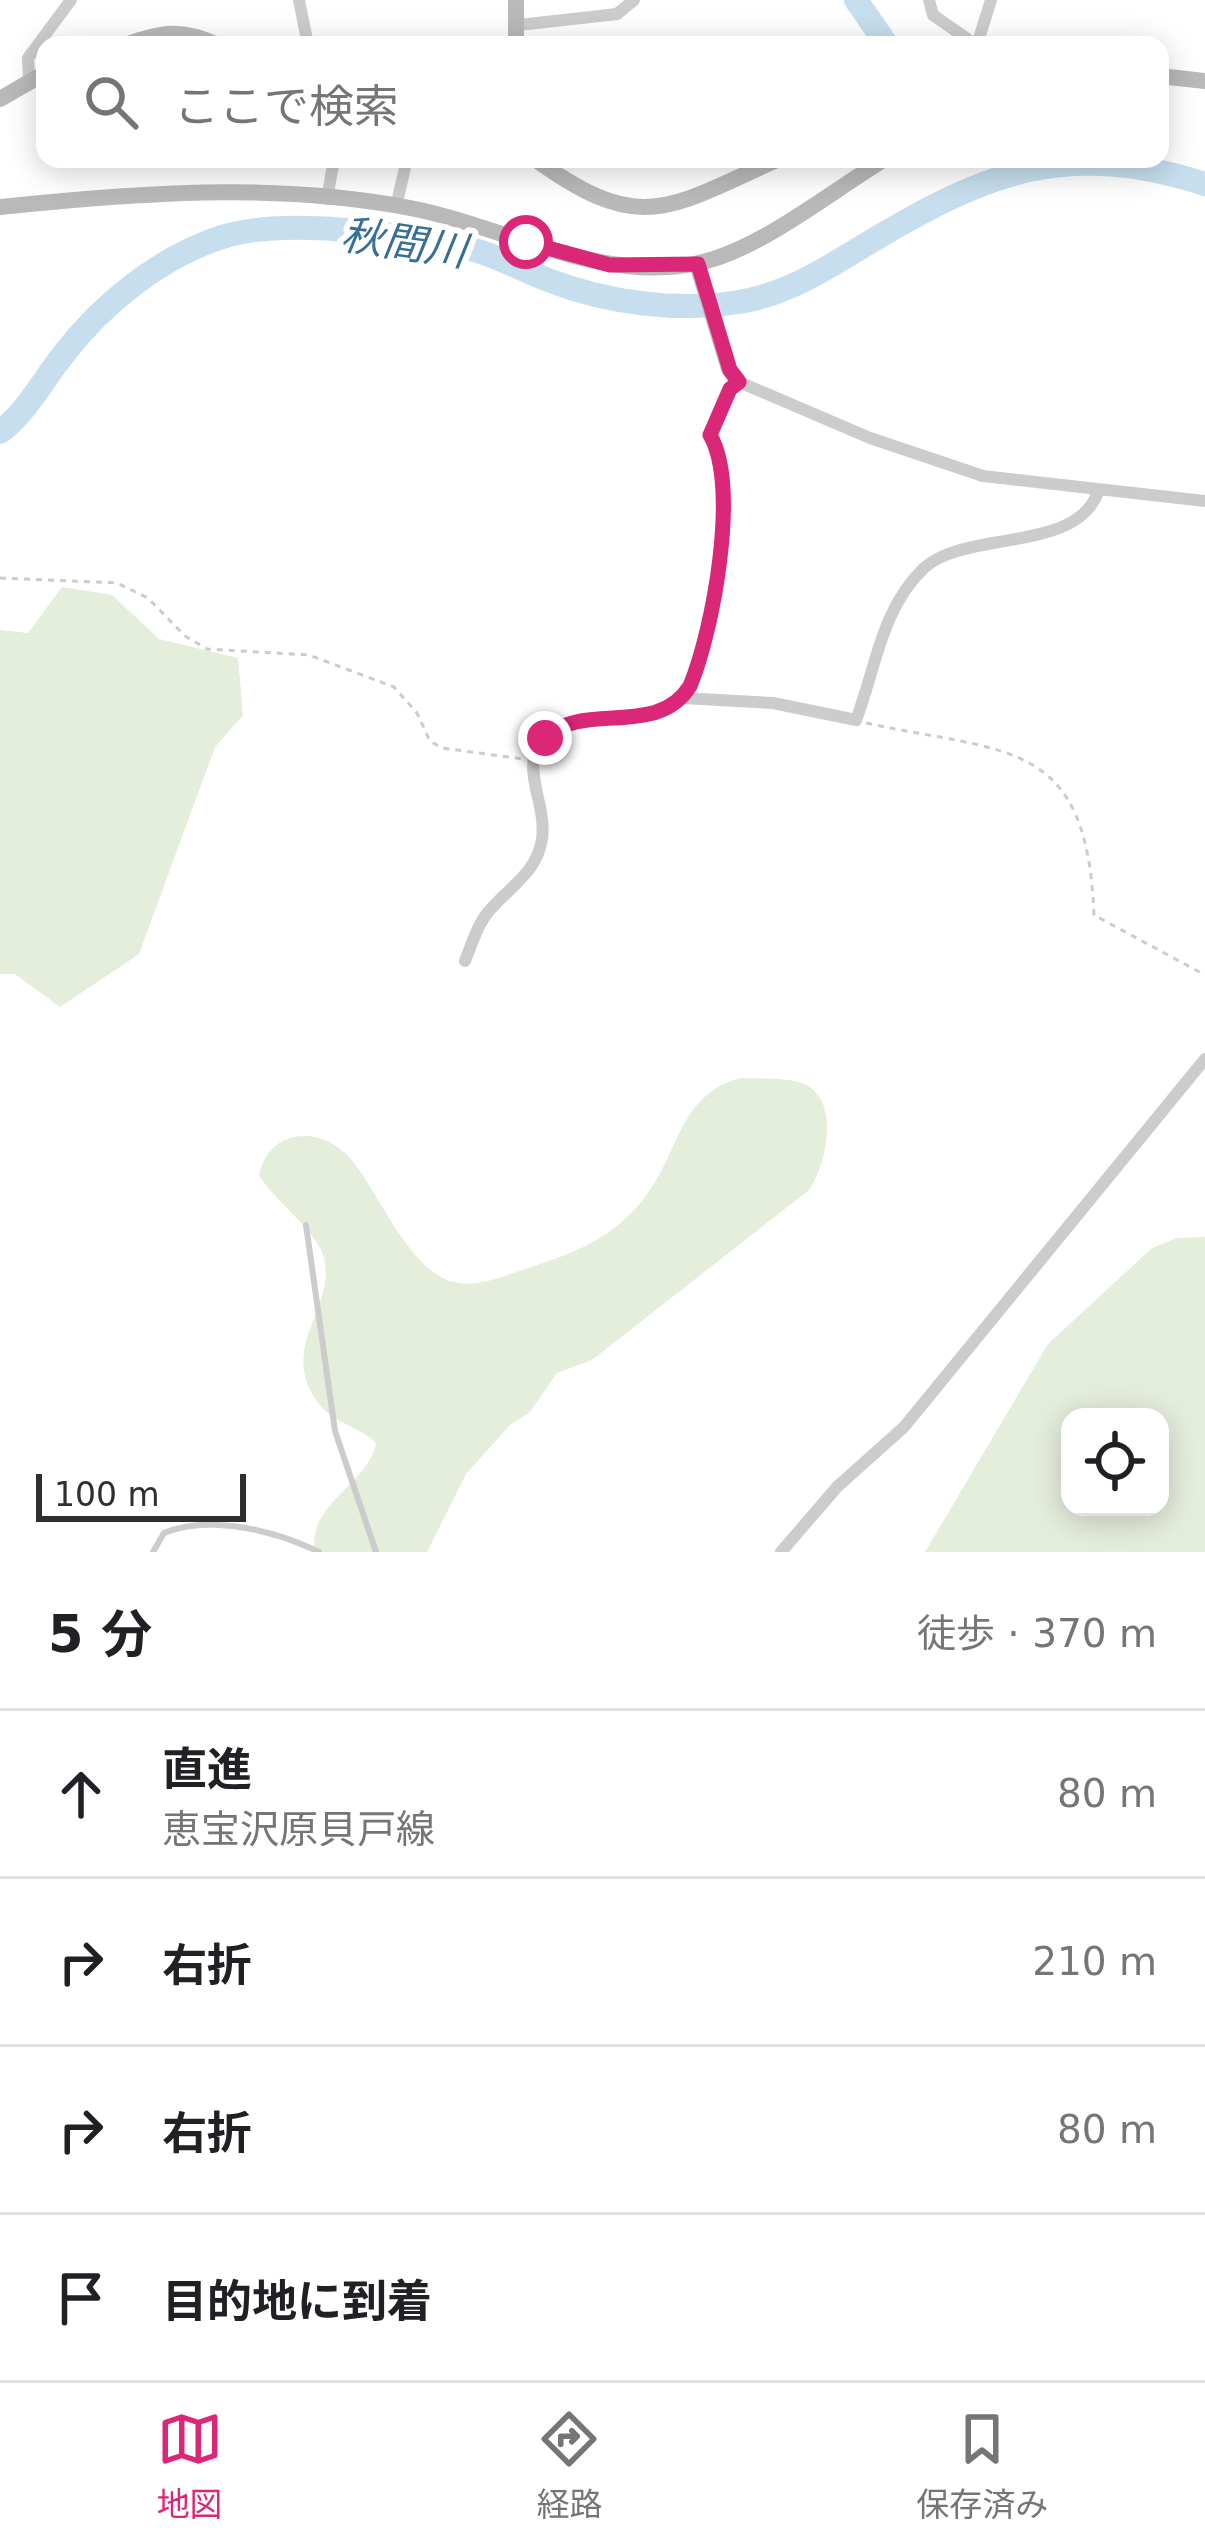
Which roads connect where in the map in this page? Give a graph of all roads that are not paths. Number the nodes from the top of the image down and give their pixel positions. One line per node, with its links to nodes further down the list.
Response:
1 (299, 0): 11 (street)
2 (516, 0): 7 (main road)
3 (634, 0): 7 (street)
4 (929, 0): 13 (street)
5 (991, 0): 14 (street)
6 (67, 1): 8 (street)
7 (519, 26): 12 (main road)
8 (43, 36)
9 (150, 36): 10 (main road)
10 (198, 36)
11 (306, 36)
12 (517, 36)
13 (963, 36)
14 (979, 36)
15 (36, 46): 16 (street)
16 (36, 74)
17 (36, 77): 20 (main road)
18 (1169, 77): 19 (main road)
19 (1205, 81)
20 (0, 99)
21 (333, 168): 26 (street)
22 (405, 168): 28 (street)
23 (550, 168): 24 (main road)
24 (757, 168)
25 (870, 168): 29 (main road)
26 (328, 199): 27 (main road); 28 (main road)
27 (0, 206)
28 (396, 207): 29 (main road)
29 (698, 264): 30 (main road)
30 (739, 382): 31 (street); 33 (street)
31 (1098, 492): 32 (street); 33 (street)
32 (1205, 500)
33 (683, 698): 34 (street)
34 (465, 961)
35 (1205, 1059): 40 (street)
36 (306, 1225): 39 (lane)
37 (153, 1552): 38 (lane)
38 (319, 1552)
39 (376, 1552)
40 (781, 1552)

